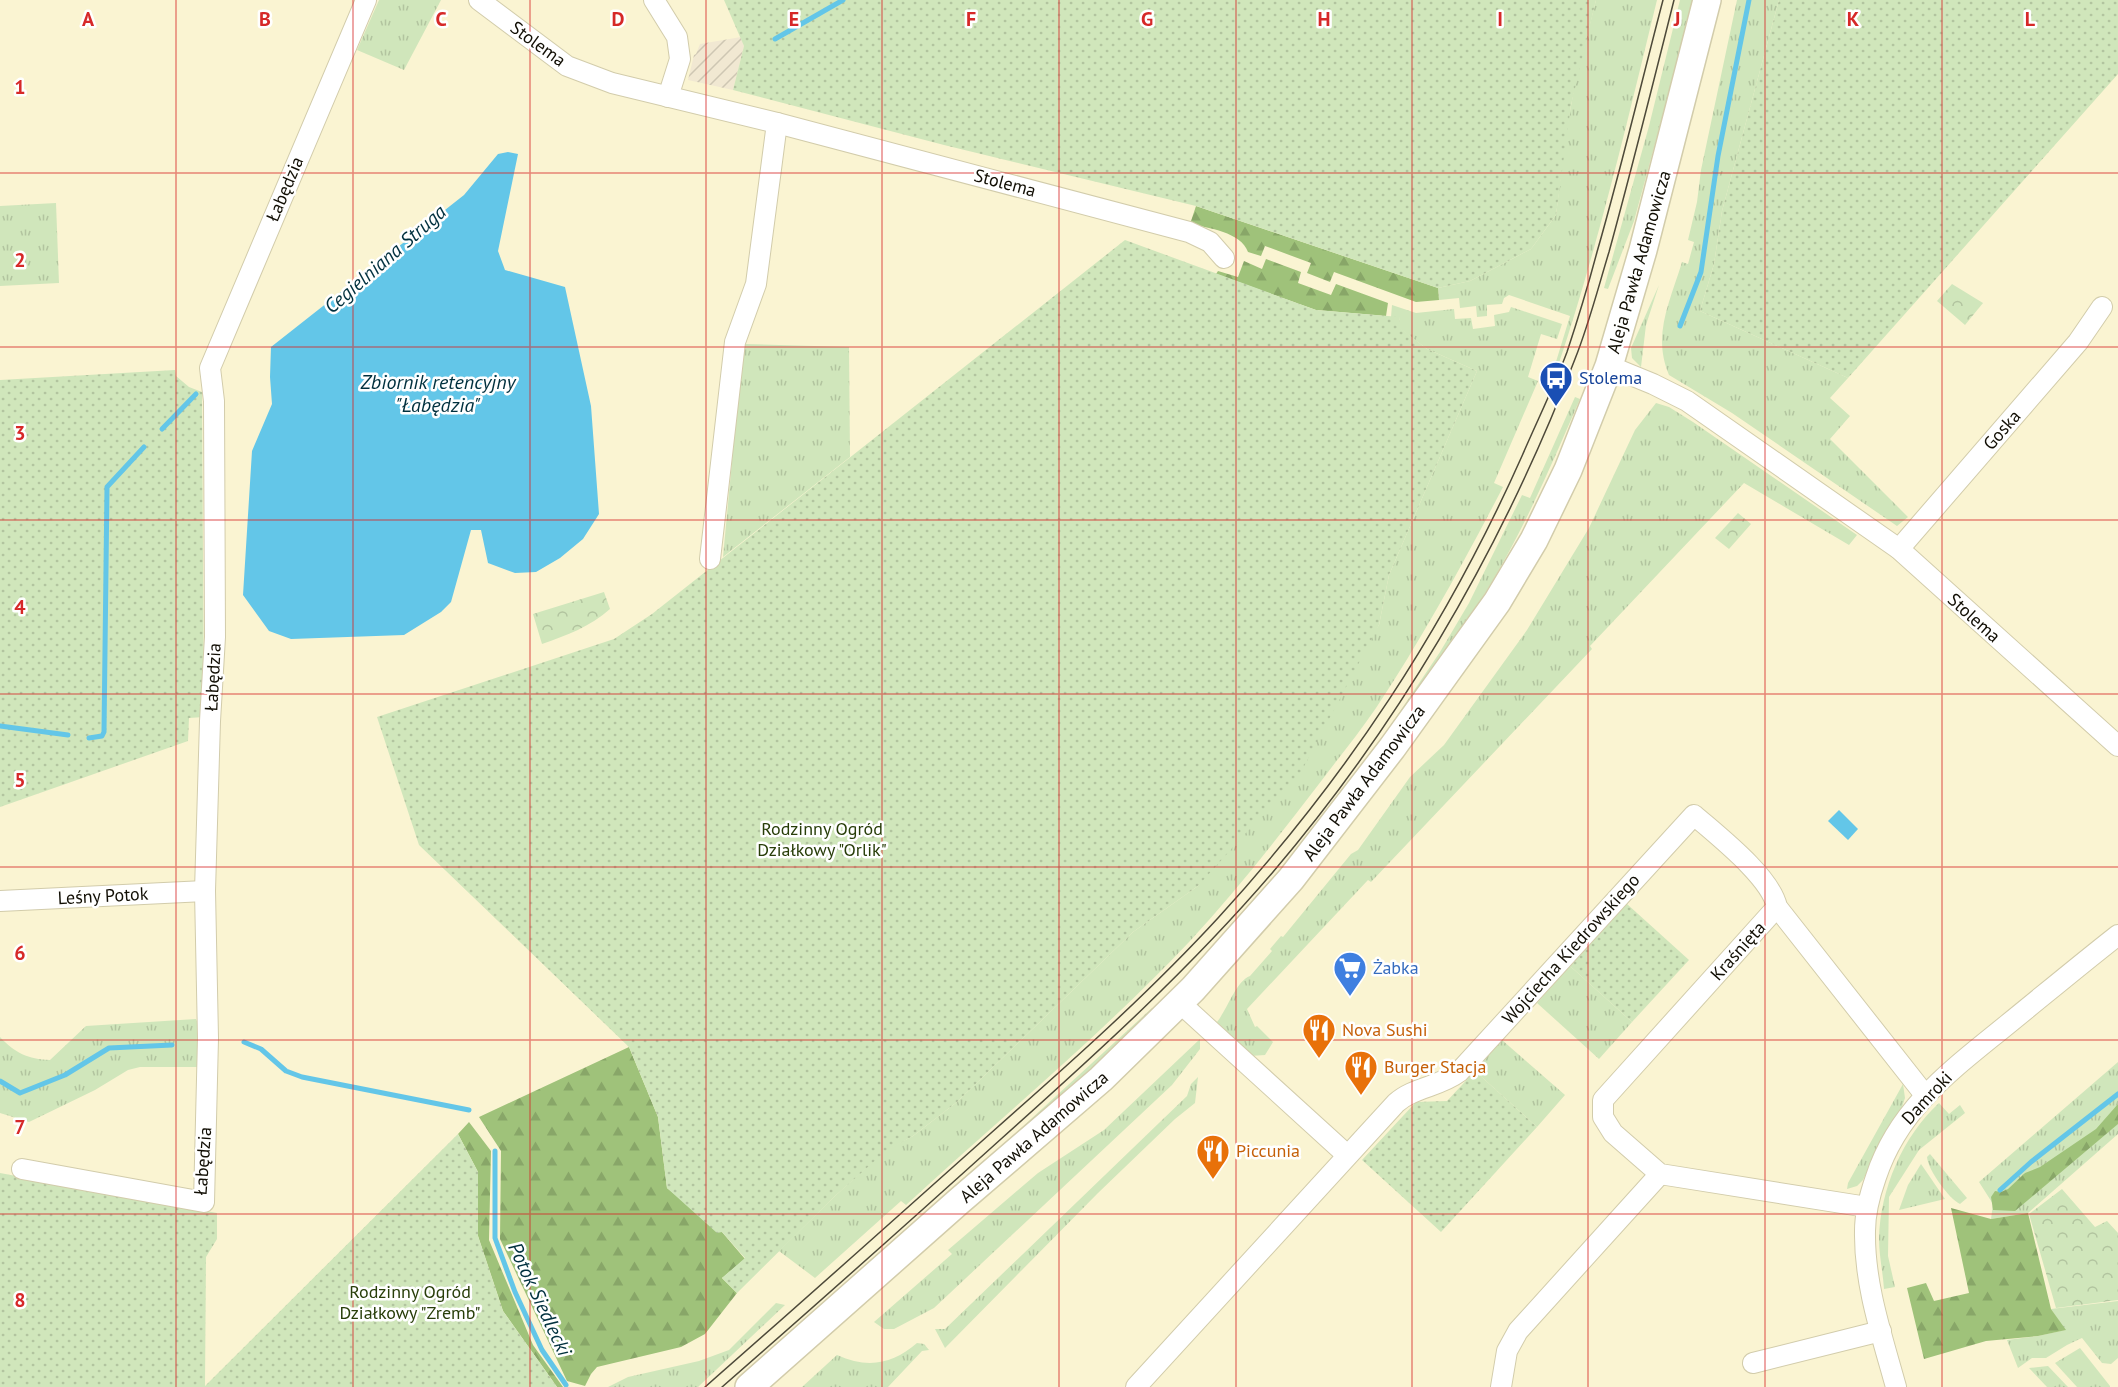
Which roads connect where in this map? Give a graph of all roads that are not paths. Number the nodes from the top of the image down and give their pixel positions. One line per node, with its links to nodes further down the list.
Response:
1 (366, 0): 13 (street, Łabędzia)
2 (479, 0): 5 (street, Stolema)
3 (654, 0): 5 (street)
4 (1707, 0): 9 (main road, Aleja Pawła Adamowicza)
5 (668, 97): 6 (street, Stolema)
6 (777, 123): 7 (street, Stolema); 11 (street)
7 (1224, 258)
8 (2102, 307): 10 (street, Goska)
9 (1609, 366): 10 (street, Stolema); 17 (main road, Aleja Pawła Adamowicza)
10 (1899, 549): 12 (street, Stolema)
11 (710, 559)
12 (2118, 746)
13 (205, 891): 14 (street, Leśny Potok); 20 (street, Łabędzia)
14 (0, 902)
15 (1777, 907): 18 (street, Kraśnięta); 19 (street, Wojciecha Kiedrowskiego); 21 (street, Kraśnięta)
16 (2118, 935): 18 (street, Damroki)
17 (1180, 1003): 19 (street); 25 (main road, Aleja Pawła Adamowicza)
18 (1925, 1095): 22 (street, Damroki)
19 (1347, 1155): 26 (street, Wojciecha Kiedrowskiego)
20 (22, 1169)
21 (1659, 1174): 22 (street); 27 (street)
22 (1867, 1207): 23 (street, Damroki)
23 (1881, 1331): 24 (street); 28 (street, Damroki)
24 (1753, 1363)
25 (749, 1387)
26 (1136, 1387)
27 (1501, 1387)
28 (1896, 1387)

